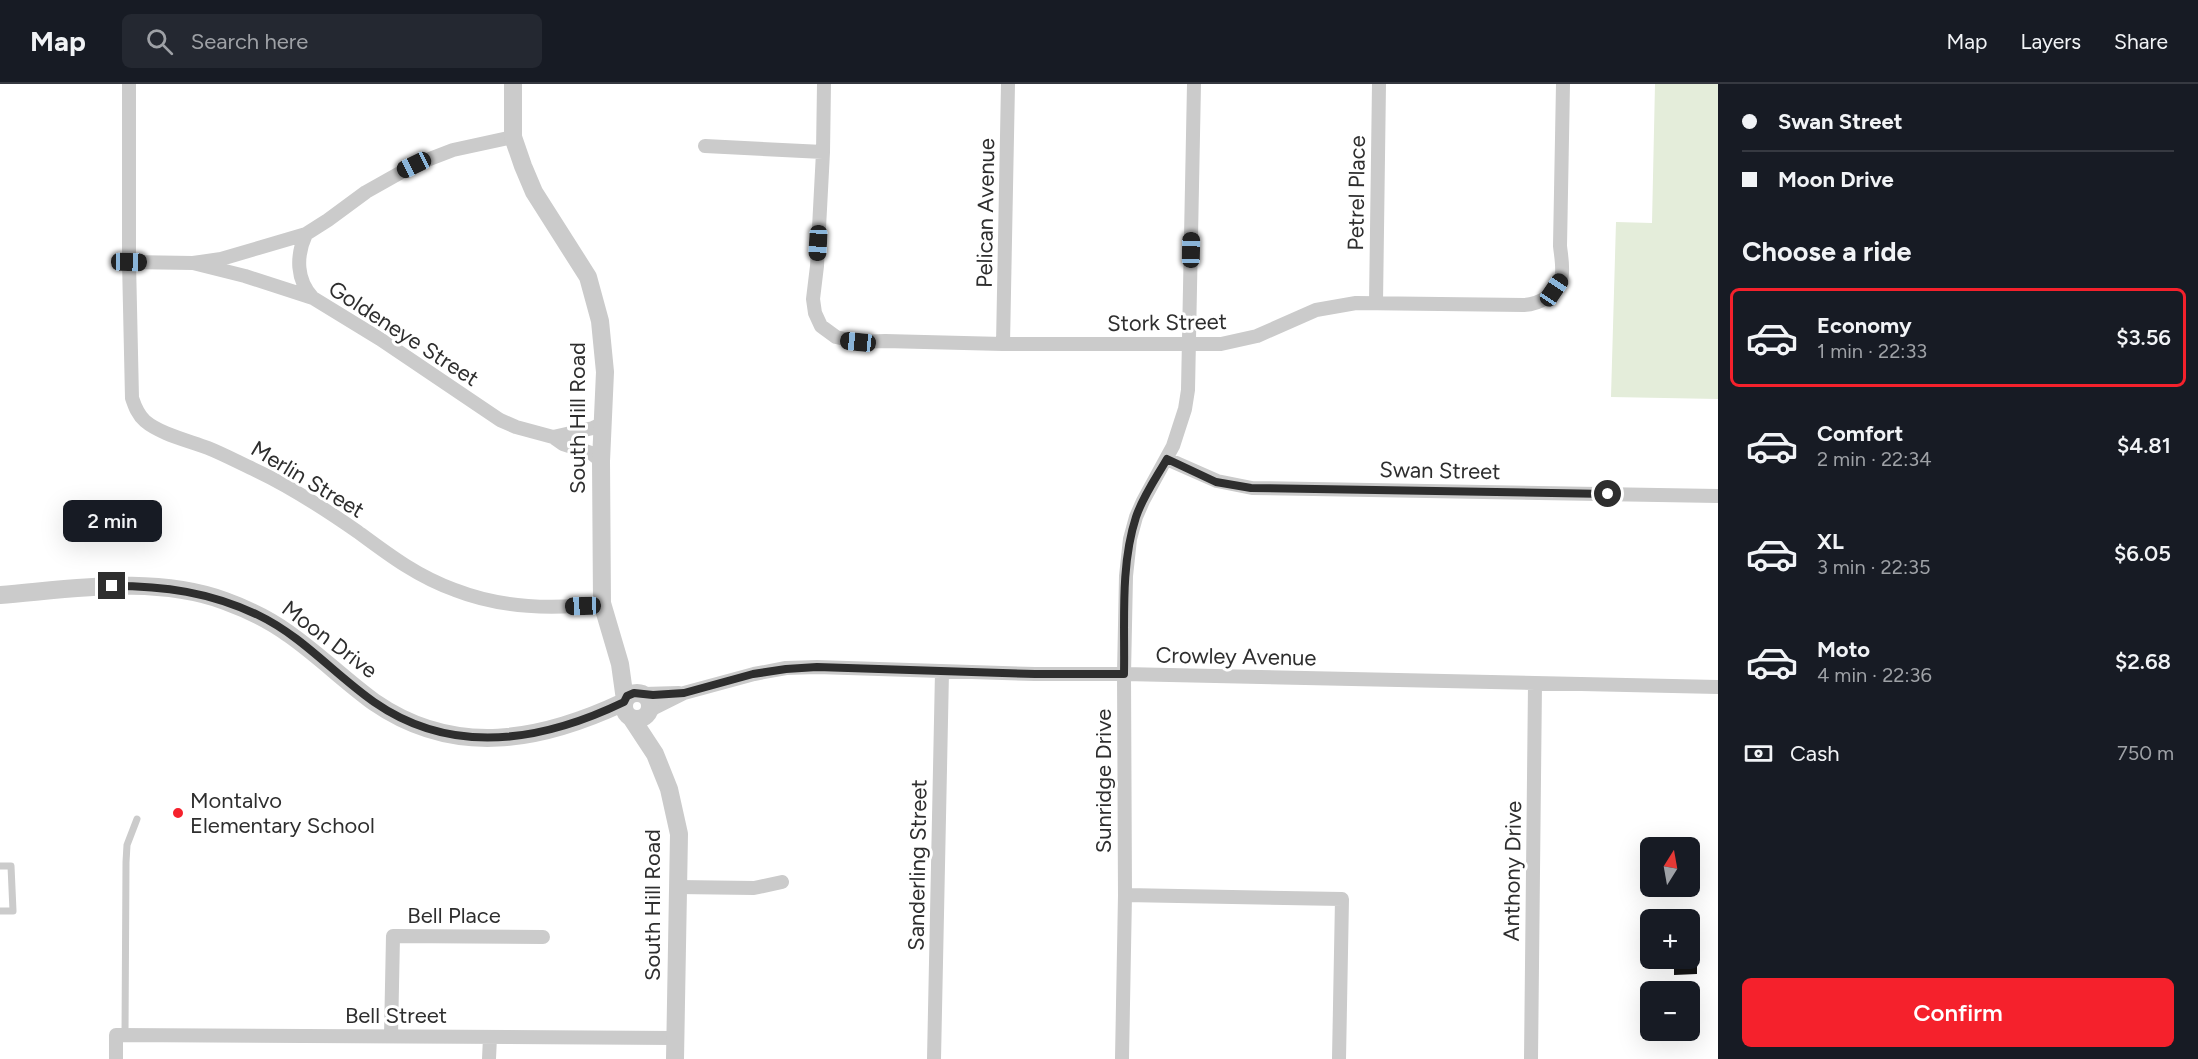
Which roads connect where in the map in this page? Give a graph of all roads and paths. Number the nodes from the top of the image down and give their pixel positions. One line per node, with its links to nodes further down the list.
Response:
1 (129, 84): 12 (street, Merlin Street)
2 (513, 84): 8 (street, South Hill Road)
3 (825, 84): 10 (street)
4 (1008, 84): 16 (street, Pelican Avenue)
5 (1194, 84): 17 (street, Sunridge Drive)
6 (1379, 84): 15 (street, Petrel Place)
7 (1563, 84): 15 (street, Stork Street)
8 (513, 137): 11 (street); 18 (street, South Hill Road)
9 (705, 146): 10 (street)
10 (824, 152): 16 (street, Stork Street)
11 (306, 234): 13 (street); 14 (street)
12 (129, 262): 13 (street); 24 (street, Merlin Street)
13 (193, 263): 14 (street, Goldeneye Street)
14 (313, 298): 19 (street, Goldeneye Street)
15 (1376, 303): 17 (street, Stork Street)
16 (1003, 344): 17 (street, Stork Street)
17 (1189, 345): 20 (street, Sunridge Drive)
18 (602, 424): 19 (street, Goldeneye Street); 21 (street, South Hill Road)
19 (553, 437): 21 (street, Goldeneye Street)
20 (1167, 459): 22 (street, Swan Street); 26 (street, Sunridge Drive)
21 (601, 461): 24 (street, South Hill Road)
22 (1718, 496)
23 (0, 595): 29 (street, Moon Drive)
24 (602, 603): 29 (street, South Hill Road)
25 (942, 672): 26 (street, Crowley Avenue); 29 (street, Crowley Avenue); 44 (street, Sanderling Street)
26 (1124, 674): 27 (street, Crowley Avenue); 34 (street, Sunridge Drive)
27 (1535, 684): 28 (street, Crowley Avenue); 47 (street, Anthony Drive)
28 (1718, 687)
29 (637, 706): 33 (street, South Hill Road)
30 (137, 819): 37 (lane)
31 (0, 866): 35 (lane)
32 (782, 882): 33 (street)
33 (678, 887): 40 (street, South Hill Road)
34 (1125, 895): 45 (street, Sunridge Drive); 46 (street)
35 (0, 911)
36 (543, 937): 38 (street, Bell Place)
37 (120, 1035): 38 (street, Bell Street); 41 (street)
38 (391, 1036): 39 (street, Bell Street)
39 (490, 1037): 40 (street, Bell Street); 42 (street)
40 (676, 1038): 43 (street, South Hill Road)
41 (116, 1059)
42 (489, 1059)
43 (675, 1059)
44 (934, 1059)
45 (1122, 1059)
46 (1339, 1059)
47 (1531, 1059)

